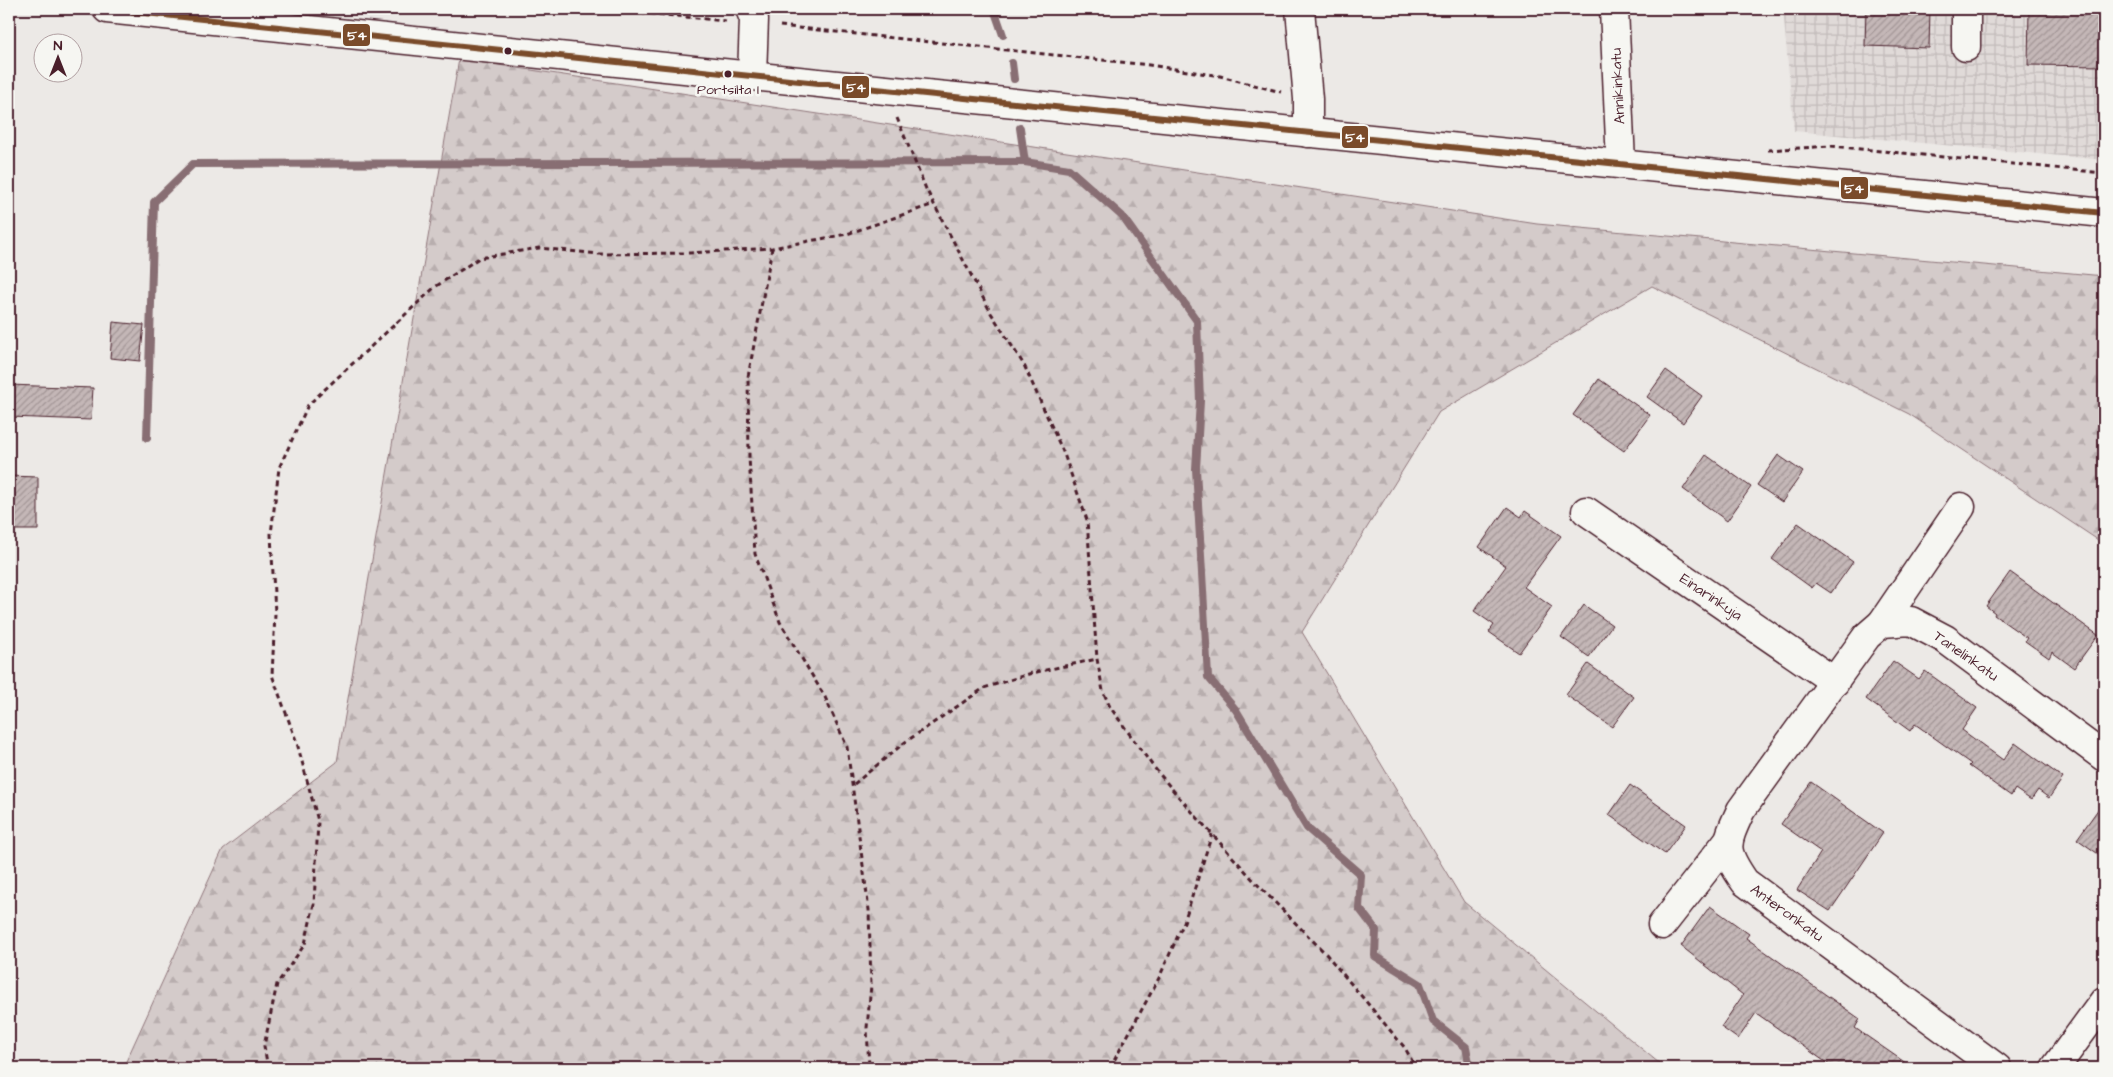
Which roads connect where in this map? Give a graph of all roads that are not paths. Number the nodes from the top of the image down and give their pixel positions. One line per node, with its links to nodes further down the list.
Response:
1 (107, 9): 7 (main road)
2 (1300, 9): 8 (main road)
3 (1614, 9): 9 (main road, Annikinkatu)
4 (1966, 9): 6 (main road)
5 (752, 16): 7 (main road)
6 (1966, 47)
7 (752, 76): 8 (main road)
8 (1308, 133): 9 (main road)
9 (1621, 163): 10 (main road)
10 (2104, 213)
11 (1961, 507): 13 (main road)
12 (1586, 511): 14 (main road, Einarinkuja)
13 (1882, 623): 14 (main road); 15 (main road, Tanelinkatu)
14 (1835, 682): 16 (main road)
15 (2104, 756)
16 (1727, 842): 17 (main road); 19 (main road, Anteronkatu)
17 (1662, 925)
18 (2104, 1001): 20 (main road)
19 (1998, 1068)
20 (2055, 1068)

